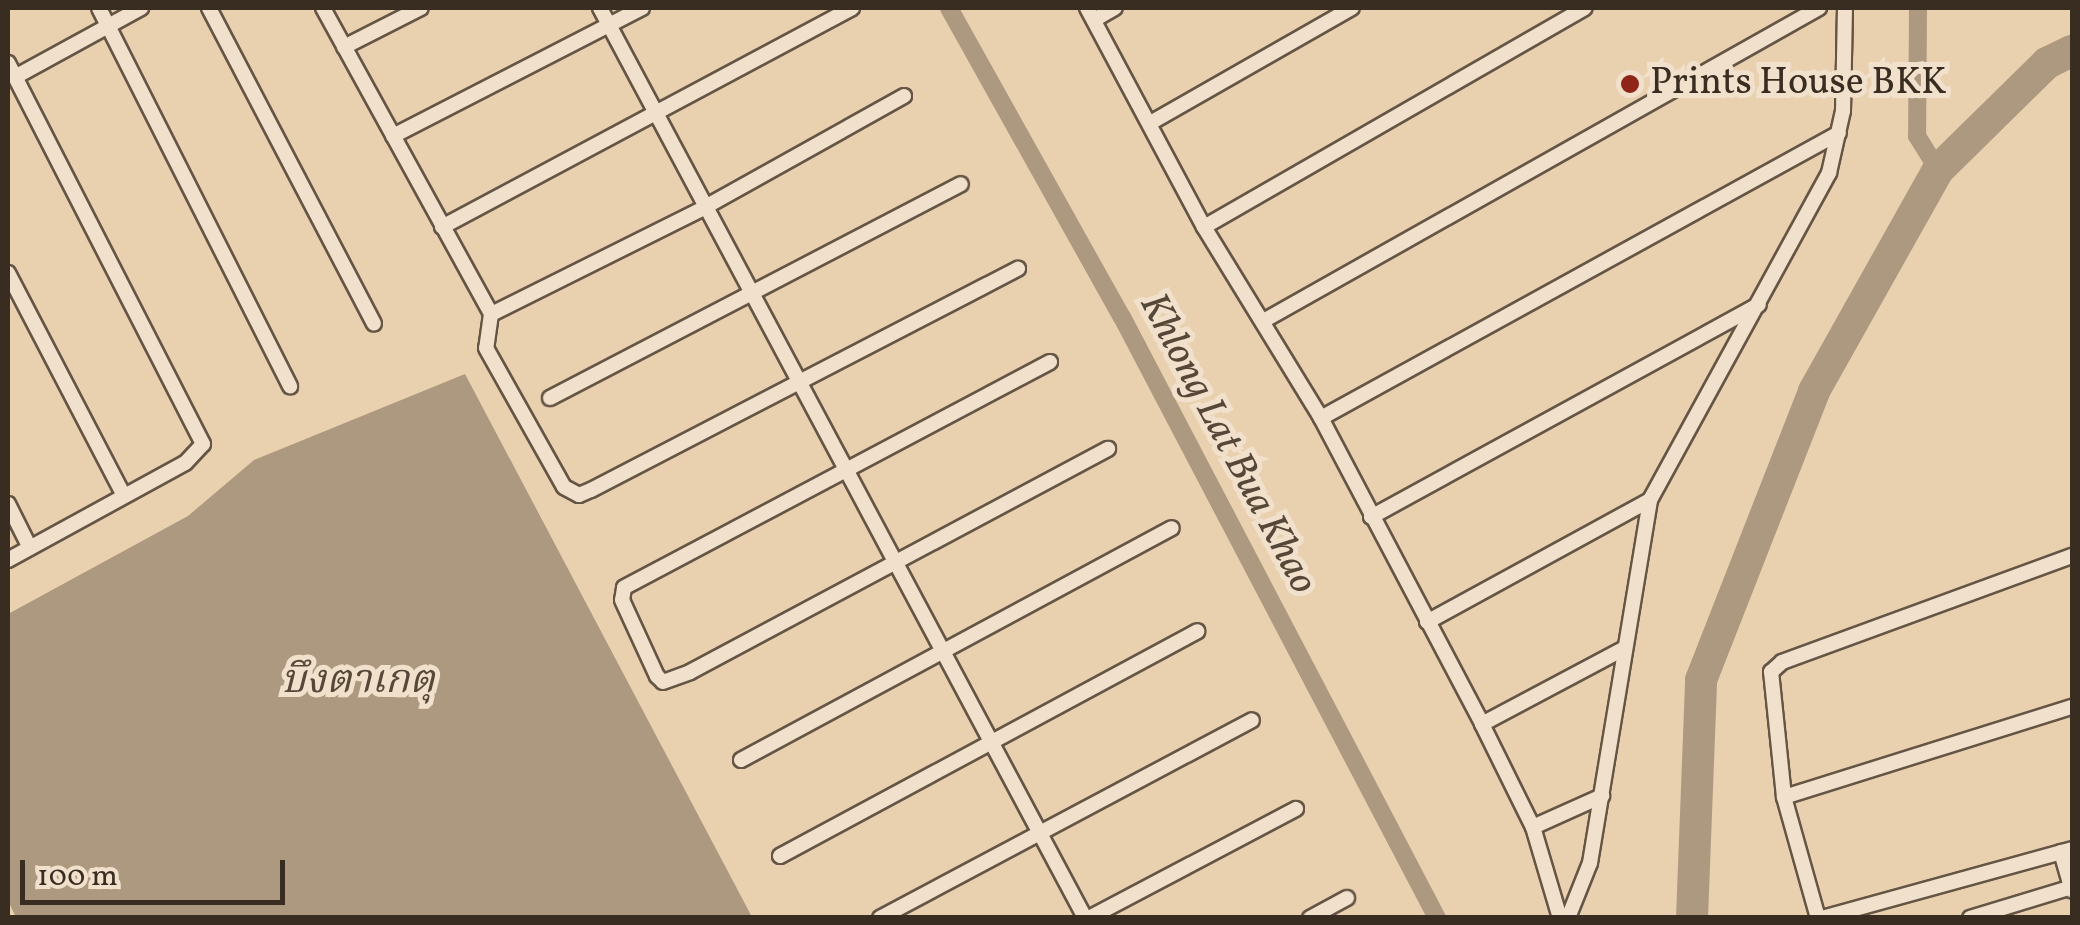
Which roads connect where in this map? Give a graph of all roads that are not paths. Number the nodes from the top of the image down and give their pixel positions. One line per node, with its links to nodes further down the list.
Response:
1 (99, 8): 15 (street)
2 (141, 8): 15 (street)
3 (209, 8): 34 (street)
4 (323, 8): 17 (street)
5 (421, 8): 17 (street)
6 (600, 8): 16 (street)
7 (642, 8): 16 (street)
8 (852, 8): 20 (street)
9 (1115, 8): 14 (street)
10 (1352, 8): 21 (street)
11 (1585, 8): 27 (street)
12 (1819, 8): 33 (street)
13 (1846, 8): 22 (street)
14 (1091, 14): 21 (street)
15 (108, 25): 18 (street); 37 (street)
16 (610, 25): 20 (street); 23 (street)
17 (344, 47): 23 (street)
18 (13, 81): 42 (street)
19 (904, 96): 25 (street)
20 (656, 112): 25 (street); 26 (street)
21 (1152, 122): 27 (street)
22 (1839, 133): 31 (street); 39 (street)
23 (393, 136): 26 (street)
24 (961, 184): 30 (street)
25 (704, 208): 30 (street); 32 (street)
26 (442, 227): 32 (street)
27 (1204, 227): 33 (street)
28 (1018, 270): 36 (street)
29 (8, 273): 42 (street)
30 (751, 291): 36 (street); 38 (street)
31 (1760, 304): 43 (street); 45 (street)
32 (491, 314): 36 (street)
33 (1265, 320): 39 (street)
34 (374, 323)
35 (1050, 362): 41 (street)
36 (798, 381): 41 (street)
37 (290, 386)
38 (550, 398)
39 (1321, 418): 45 (street)
40 (1108, 450): 50 (street)
41 (845, 472): 50 (street); 50 (street)
42 (123, 494): 47 (street)
43 (1650, 500): 51 (street); 53 (street)
44 (8, 504): 47 (street)
45 (1371, 517): 51 (street)
46 (1171, 528): 54 (street)
47 (30, 548): 49 (street)
48 (2072, 556): 61 (street)
49 (8, 560)
50 (892, 562): 54 (street)
51 (1427, 622): 57 (street)
52 (1198, 631): 58 (street)
53 (1625, 648): 57 (street); 60 (street)
54 (940, 652): 58 (street); 59 (street)
55 (2072, 707): 61 (street)
56 (1252, 720): 64 (street)
57 (1482, 724): 63 (street)
58 (990, 742): 64 (street); 66 (street)
59 (742, 760)
60 (1602, 796): 63 (street); 73 (street)
61 (1784, 797): 74 (street)
62 (1296, 809): 70 (street)
63 (1533, 828): 72 (street)
64 (1039, 831): 69 (street); 70 (street)
65 (2067, 850): 67 (street); 74 (street)
66 (780, 856)
67 (2072, 888): 75 (street)
68 (1347, 898): 71 (street)
69 (880, 918)
70 (1087, 918)
71 (1310, 918)
72 (1560, 918)
73 (1568, 918)
74 (1820, 918)
75 (1970, 918)

